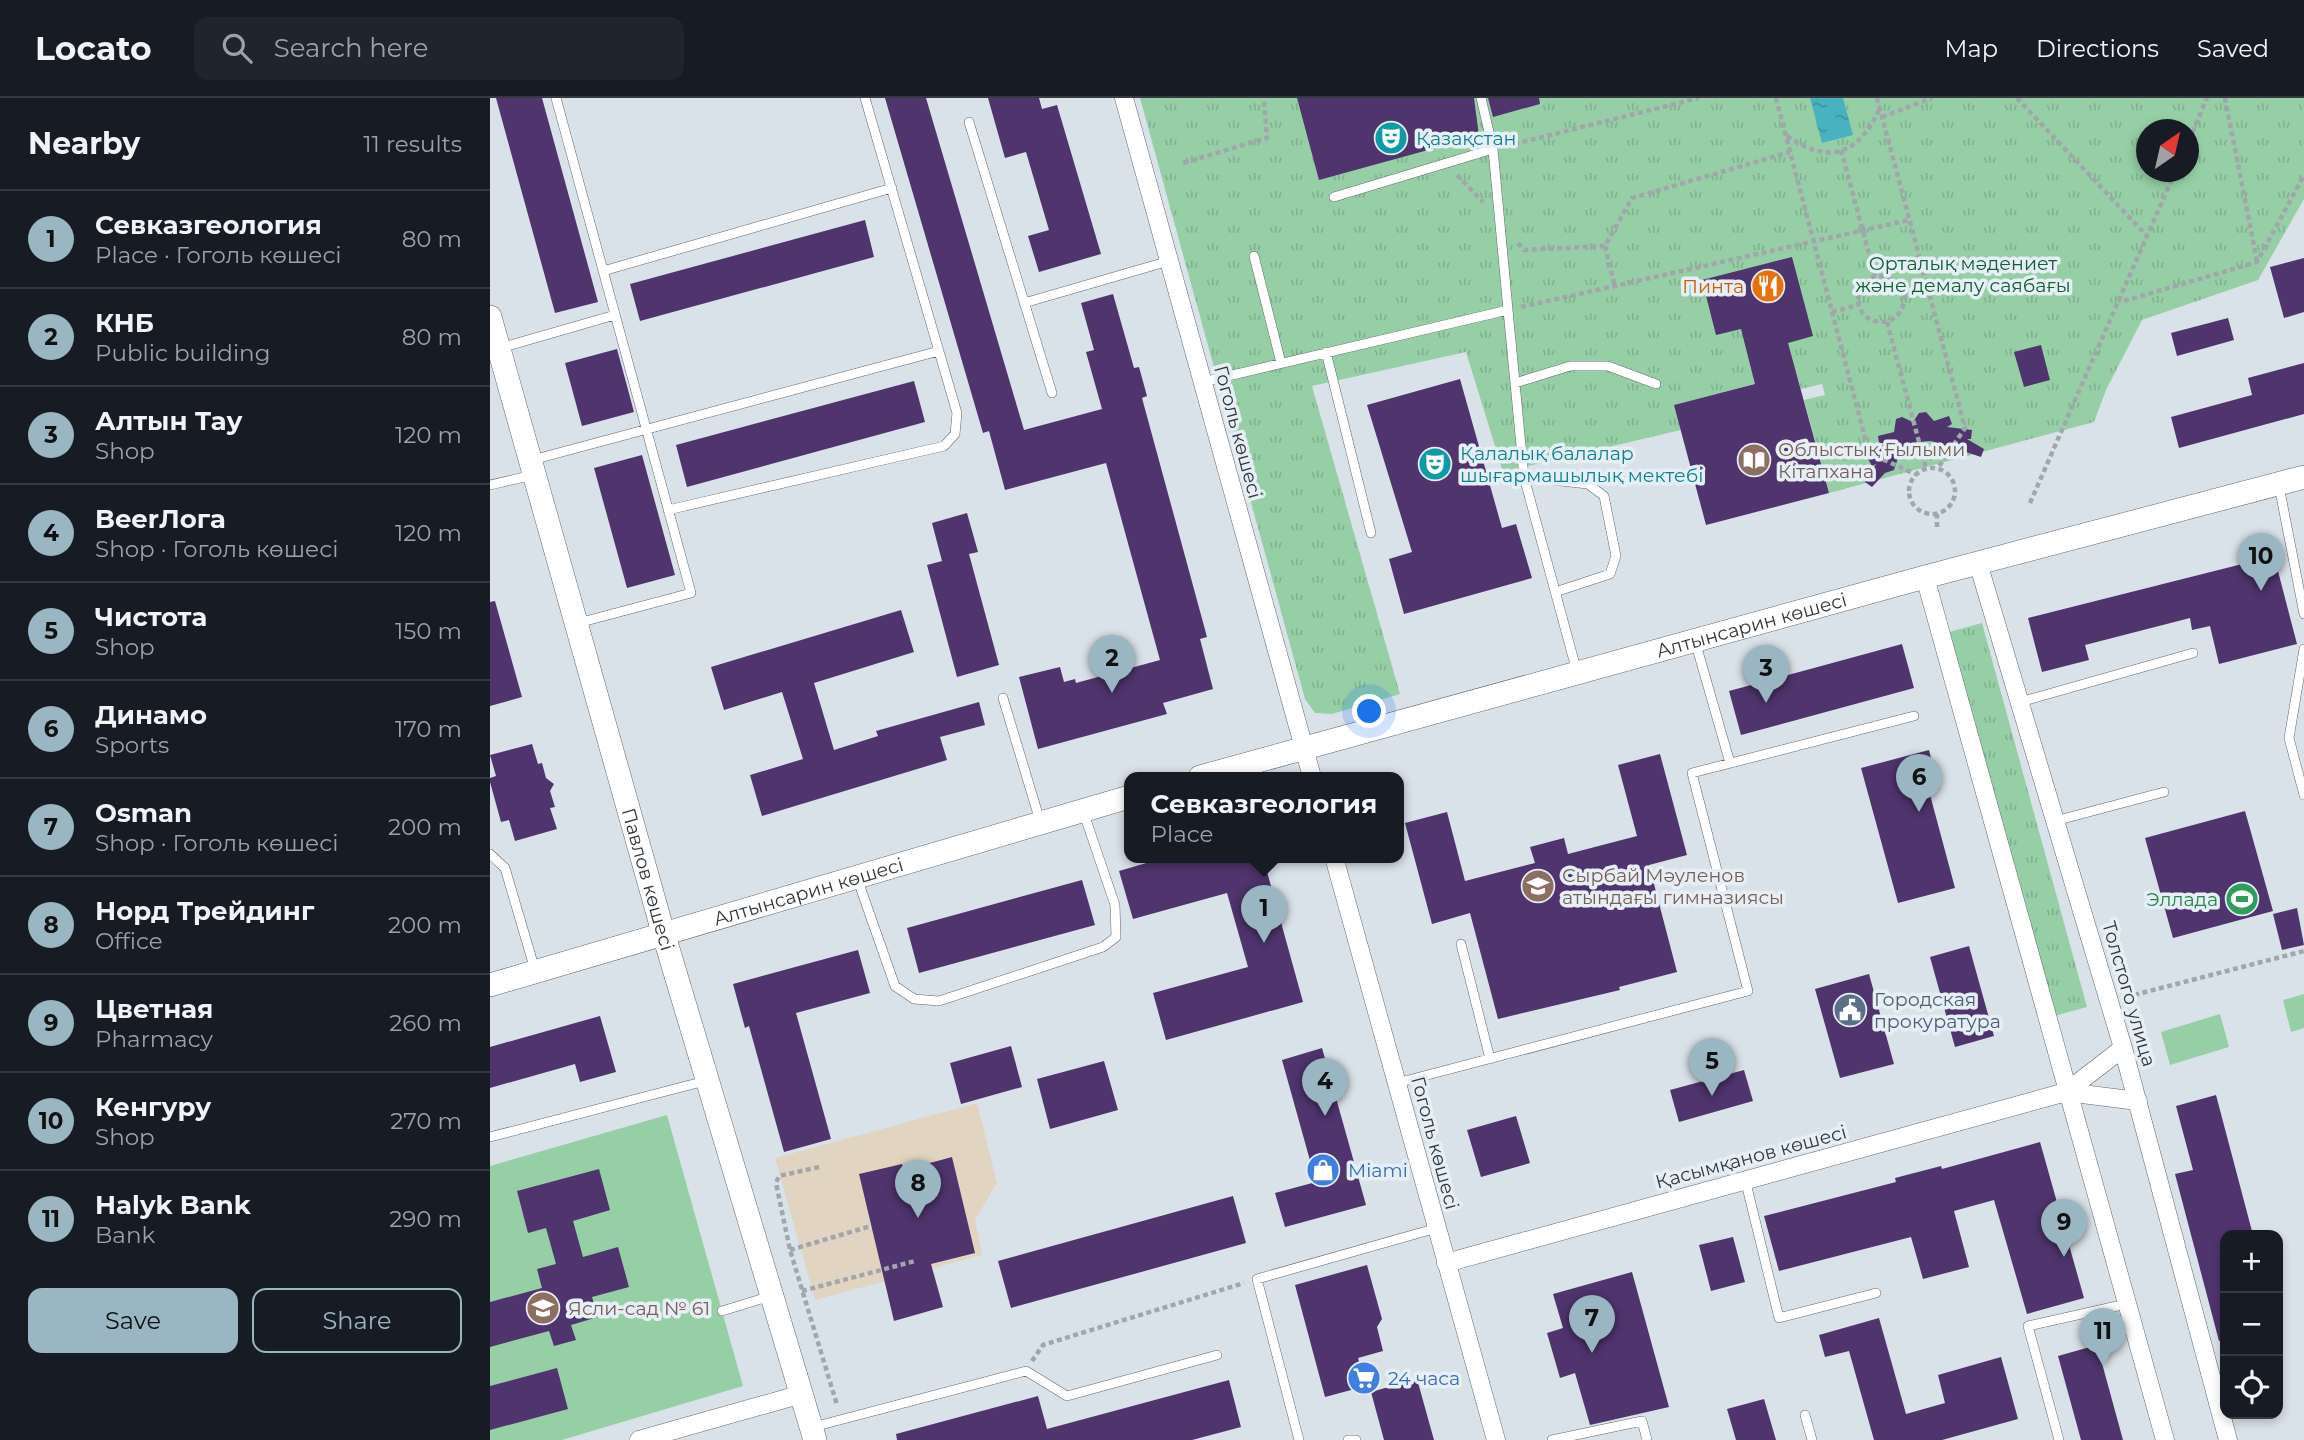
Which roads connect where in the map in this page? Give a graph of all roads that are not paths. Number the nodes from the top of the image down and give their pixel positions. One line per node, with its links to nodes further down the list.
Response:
1 (556, 98): 11 (lane)
2 (865, 98): 7 (lane)
3 (1124, 98): 10 (street, Гоголь көшесі)
4 (1481, 98): 6 (lane)
5 (969, 122): 12 (lane)
6 (1493, 149): 8 (lane); 13 (lane)
7 (892, 188): 11 (lane); 16 (lane)
8 (1334, 197)
9 (1254, 257): 19 (lane)
10 (1169, 261): 12 (lane); 20 (street, Гоголь көшесі)
11 (603, 271): 14 (lane)
12 (1024, 303): 23 (lane)
13 (1508, 310): 17 (lane); 21 (lane)
14 (615, 315): 18 (lane); 24 (lane)
15 (490, 317): 18 (street, Павлов көшесі)
16 (939, 351): 24 (lane); 30 (lane)
17 (1326, 352): 19 (lane); 31 (lane)
18 (497, 362): 25 (street, Павлов көшесі)
19 (1281, 363): 20 (lane)
20 (1203, 382): 44 (street, Гоголь көшесі)
21 (1515, 383): 22 (lane); 26 (lane)
22 (1656, 384)
23 (1052, 393)
24 (646, 429): 25 (lane); 30 (lane)
25 (532, 467): 29 (lane); 36 (street, Павлов көшесі)
26 (1524, 477): 34 (lane); 34 (lane)
27 (2304, 477): 28 (street, Алтынсарин көшесі)
28 (2278, 484): 32 (street, Алтынсарин көшесі); 35 (lane)
29 (490, 485)
30 (668, 510): 36 (lane)
31 (1371, 533)
32 (1978, 563): 33 (street, Алтынсарин көшесі); 42 (street, Толстого улица)
33 (1925, 577): 37 (street, Алтынсарин көшесі); 65 (street)
34 (1555, 592): 40 (lane)
35 (2304, 614)
36 (576, 624): 57 (street, Павлов көшесі)
37 (1695, 640): 40 (street, Алтынсарин көшесі); 45 (lane)
38 (2304, 649): 49 (lane)
39 (2193, 653): 42 (lane)
40 (1577, 672): 44 (street, Алтынсарин көшесі)
41 (1003, 698): 53 (lane)
42 (2020, 702): 52 (street, Толстого улица)
43 (1914, 716): 45 (lane)
44 (1304, 747): 46 (street, Алтынсарин көшесі); 47 (street, Гоголь көшесі)
45 (1730, 763): 62 (lane)
46 (1217, 772)
47 (1311, 772)
48 (2164, 792): 52 (lane)
49 (2304, 794)
50 (1124, 799): 51 (street, Алтынсарин көшесі)
51 (1083, 811): 53 (street, Алтынсарин көшесі); 56 (lane)
52 (2055, 821): 61 (street, Толстого улица)
53 (1040, 823): 56 (street, Алтынсарин көшесі)
54 (490, 853): 59 (lane)
55 (1336, 863): 64 (street, Гоголь көшесі)
56 (856, 877): 57 (street, Алтынсарин көшесі)
57 (663, 932): 59 (street, Алтынсарин көшесі); 63 (street, Павлов көшесі)
58 (1461, 944): 62 (lane)
59 (536, 972): 60 (street, Алтынсарин көшесі)
60 (490, 985)
61 (2123, 1048): 65 (street, Қасымқанов көшесі); 66 (street, Толстого улица)
62 (1490, 1059): 64 (lane)
63 (707, 1080): 67 (lane); 72 (street, Павлов көшесі)
64 (1397, 1083): 69 (street, Гоголь көшесі)
65 (2066, 1093): 66 (street, Қасымқанов көшесі); 68 (street, Қасымқанов көшесі); 73 (street)
66 (2138, 1101): 89 (street, Толстого улица)
67 (490, 1137)
68 (1745, 1179): 70 (street, Қасымқанов көшесі); 71 (lane)
69 (1437, 1228): 70 (street, Гоголь көшесі); 80 (lane)
70 (1446, 1263): 83 (street, Гоголь көшесі)
71 (1876, 1293)
72 (772, 1295): 74 (lane); 76 (street, Павлов көшесі)
73 (2126, 1304): 87 (lane); 88 (street)
74 (722, 1311)
75 (1217, 1355): 78 (lane)
76 (802, 1394): 78 (street, Павлов көшесі); 79 (street)
77 (1805, 1415): 86 (lane)
78 (813, 1434)
79 (639, 1440)
80 (1299, 1440)
81 (1348, 1440): 82 (lane)
82 (1356, 1440)
83 (1496, 1440)
84 (1552, 1440): 85 (lane)
85 (1647, 1440)
86 (1812, 1440)
87 (2059, 1440)
88 (2165, 1440)
89 (2228, 1440)

